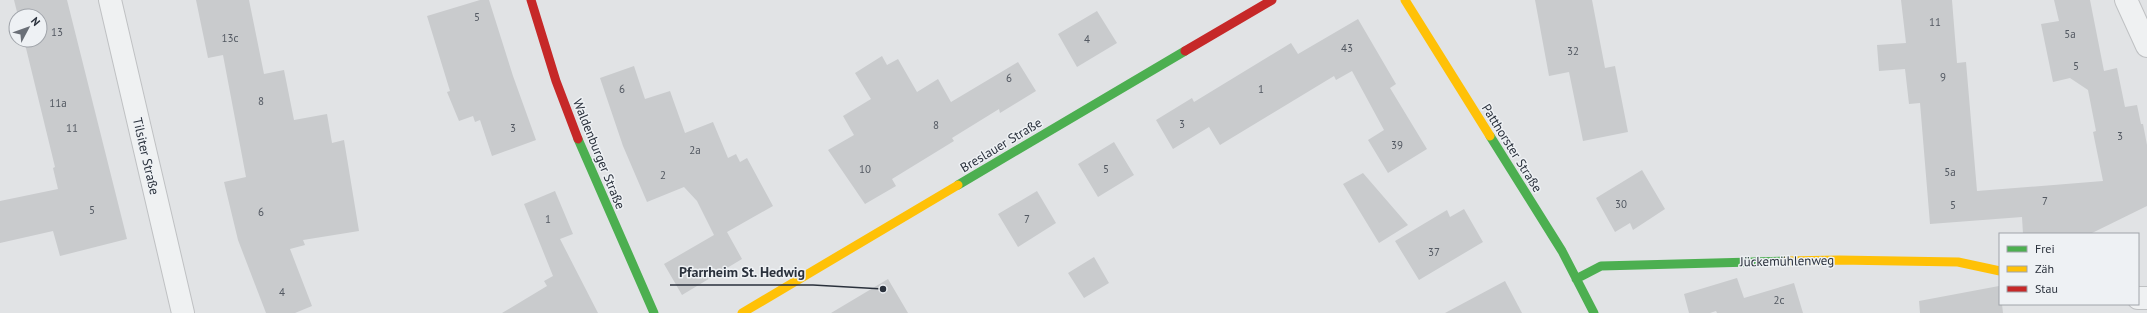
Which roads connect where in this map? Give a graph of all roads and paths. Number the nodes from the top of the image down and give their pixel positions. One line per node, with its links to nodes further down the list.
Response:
1 (110, 0): 9 (street, Tilsiter Straße)
2 (531, 0): 10 (street, Waldenburger Straße)
3 (1272, 0): 11 (street, Breslauer Straße)
4 (1405, 0): 8 (street, Patthorster Straße)
5 (2126, 0): 6 (street)
6 (2147, 46)
7 (1999, 271): 8 (street, Jückemühlenweg)
8 (1576, 279): 12 (street, Patthorster Straße)
9 (183, 313)
10 (654, 313)
11 (742, 313)
12 (1594, 313)

